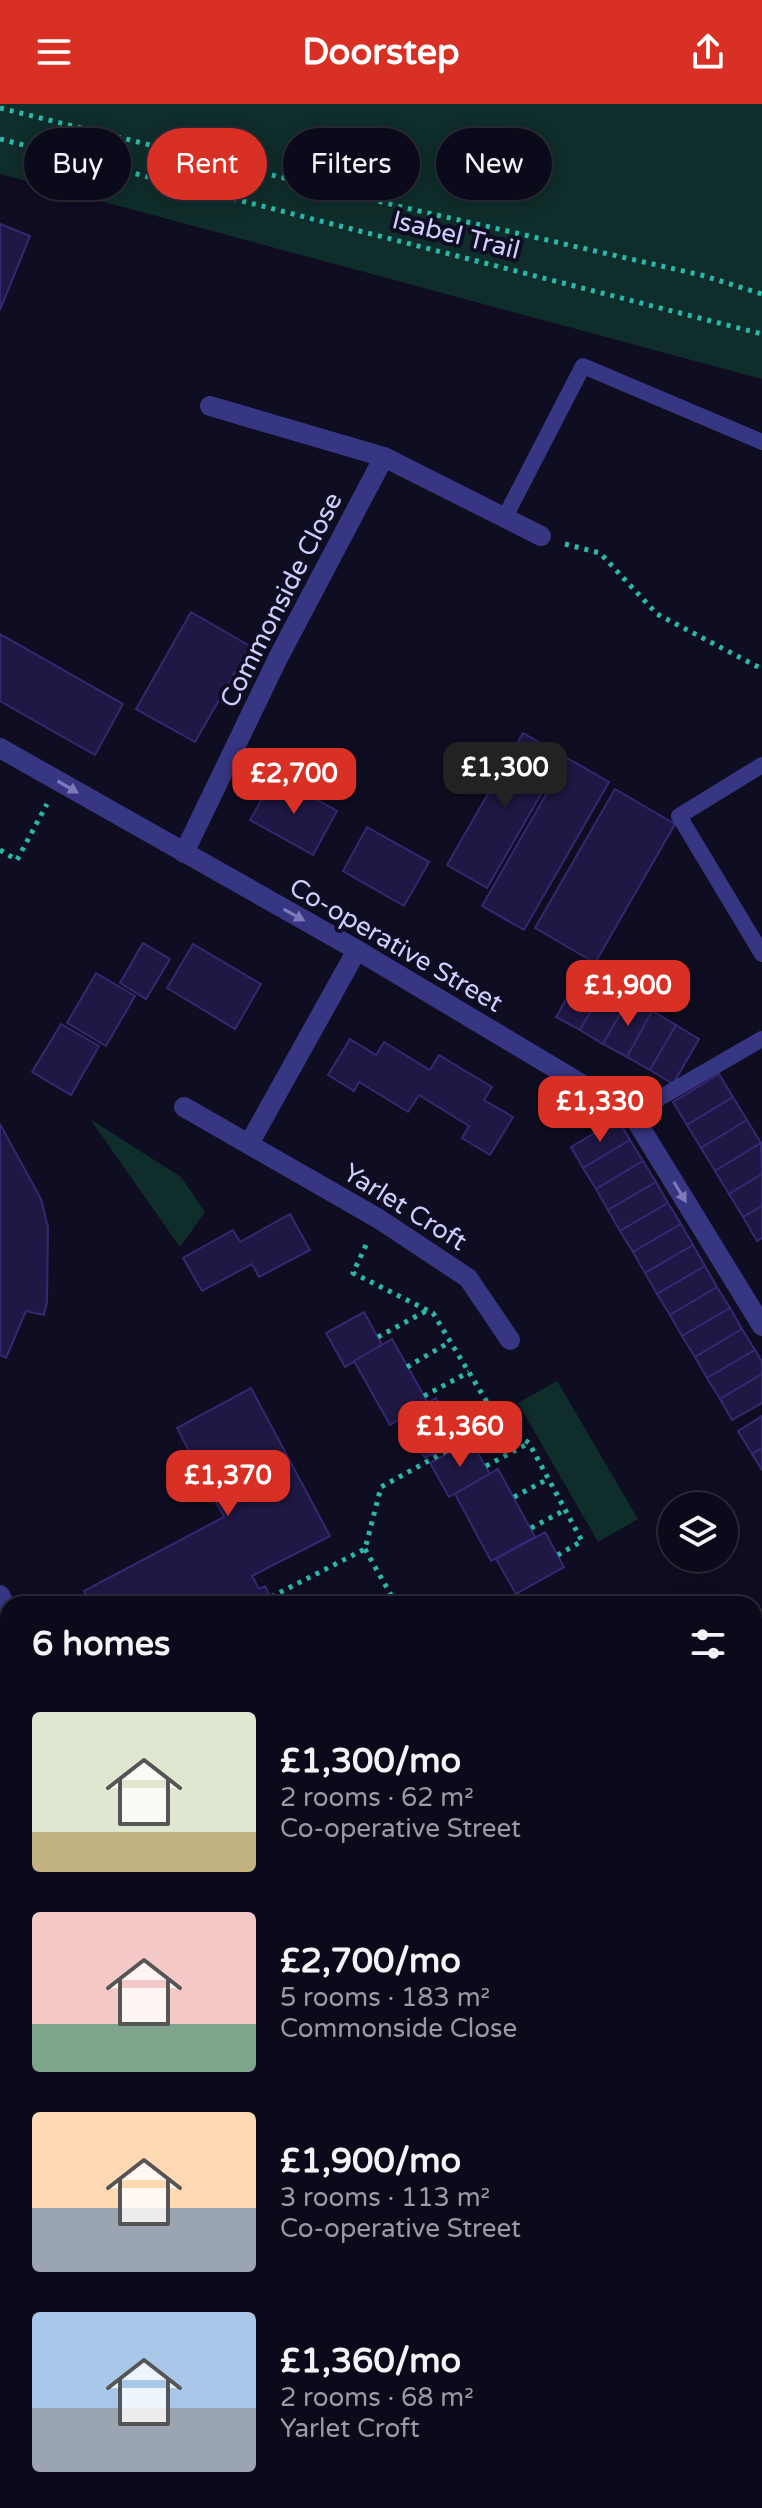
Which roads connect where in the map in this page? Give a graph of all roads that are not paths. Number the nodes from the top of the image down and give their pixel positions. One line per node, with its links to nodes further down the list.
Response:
1 (210, 406): 3 (street)
2 (762, 442): 4 (lane)
3 (384, 457): 4 (street); 8 (street, Commonside Close)
4 (505, 517): 5 (street)
5 (541, 536)
6 (0, 748): 8 (street, Co-operative Street, one-way to 8)
7 (762, 765): 10 (lane)
8 (184, 853): 9 (street, Co-operative Street, one-way to 9)
9 (357, 950): 13 (street, Co-operative Street); 14 (street)
10 (762, 954)
11 (762, 1039): 13 (lane)
12 (184, 1107): 14 (street, Yarlet Croft)
13 (632, 1114): 15 (street, Co-operative Street, one-way to 15)
14 (249, 1144): 16 (street, Yarlet Croft)
15 (762, 1326)
16 (510, 1340)

